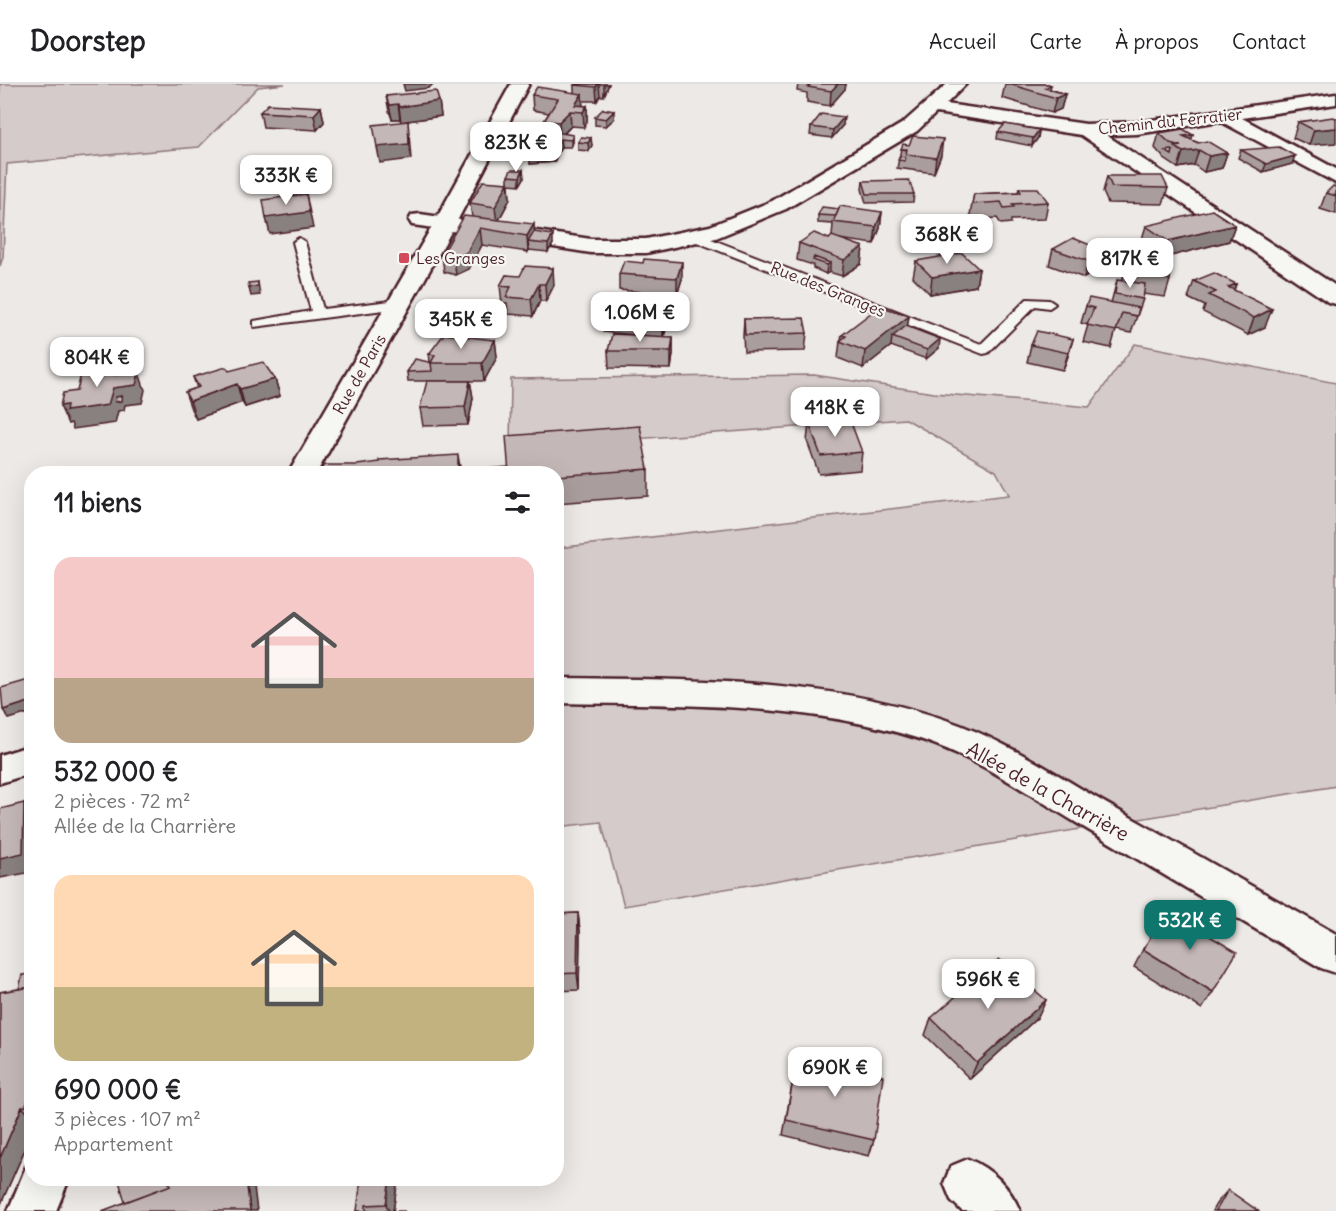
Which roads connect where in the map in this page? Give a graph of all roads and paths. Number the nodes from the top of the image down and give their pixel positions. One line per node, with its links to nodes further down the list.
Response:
1 (520, 84): 9 (street, Rue de Paris)
2 (957, 84): 4 (street)
3 (1331, 102): 5 (street, Chemin du Ferratier)
4 (932, 107): 6 (street, Chemin du Ferratier); 10 (street)
5 (1224, 116): 6 (street, Chemin du Ferratier); 7 (street)
6 (1086, 130): 12 (street)
7 (1336, 177)
8 (420, 220): 9 (street)
9 (445, 223): 10 (street); 14 (street, Rue de Paris)
10 (693, 236): 13 (lane, Rue des Granges)
11 (299, 242): 15 (lane)
12 (1336, 297)
13 (1049, 303)
14 (399, 304): 15 (lane); 17 (street, Rue de Paris)
15 (318, 314): 16 (lane)
16 (259, 324)
17 (307, 466)
18 (564, 690): 21 (street, Allée de la Charrière)
19 (24, 762): 20 (street)
20 (0, 769)
21 (1336, 955)
22 (42, 1186): 23 (street)
23 (32, 1211)

